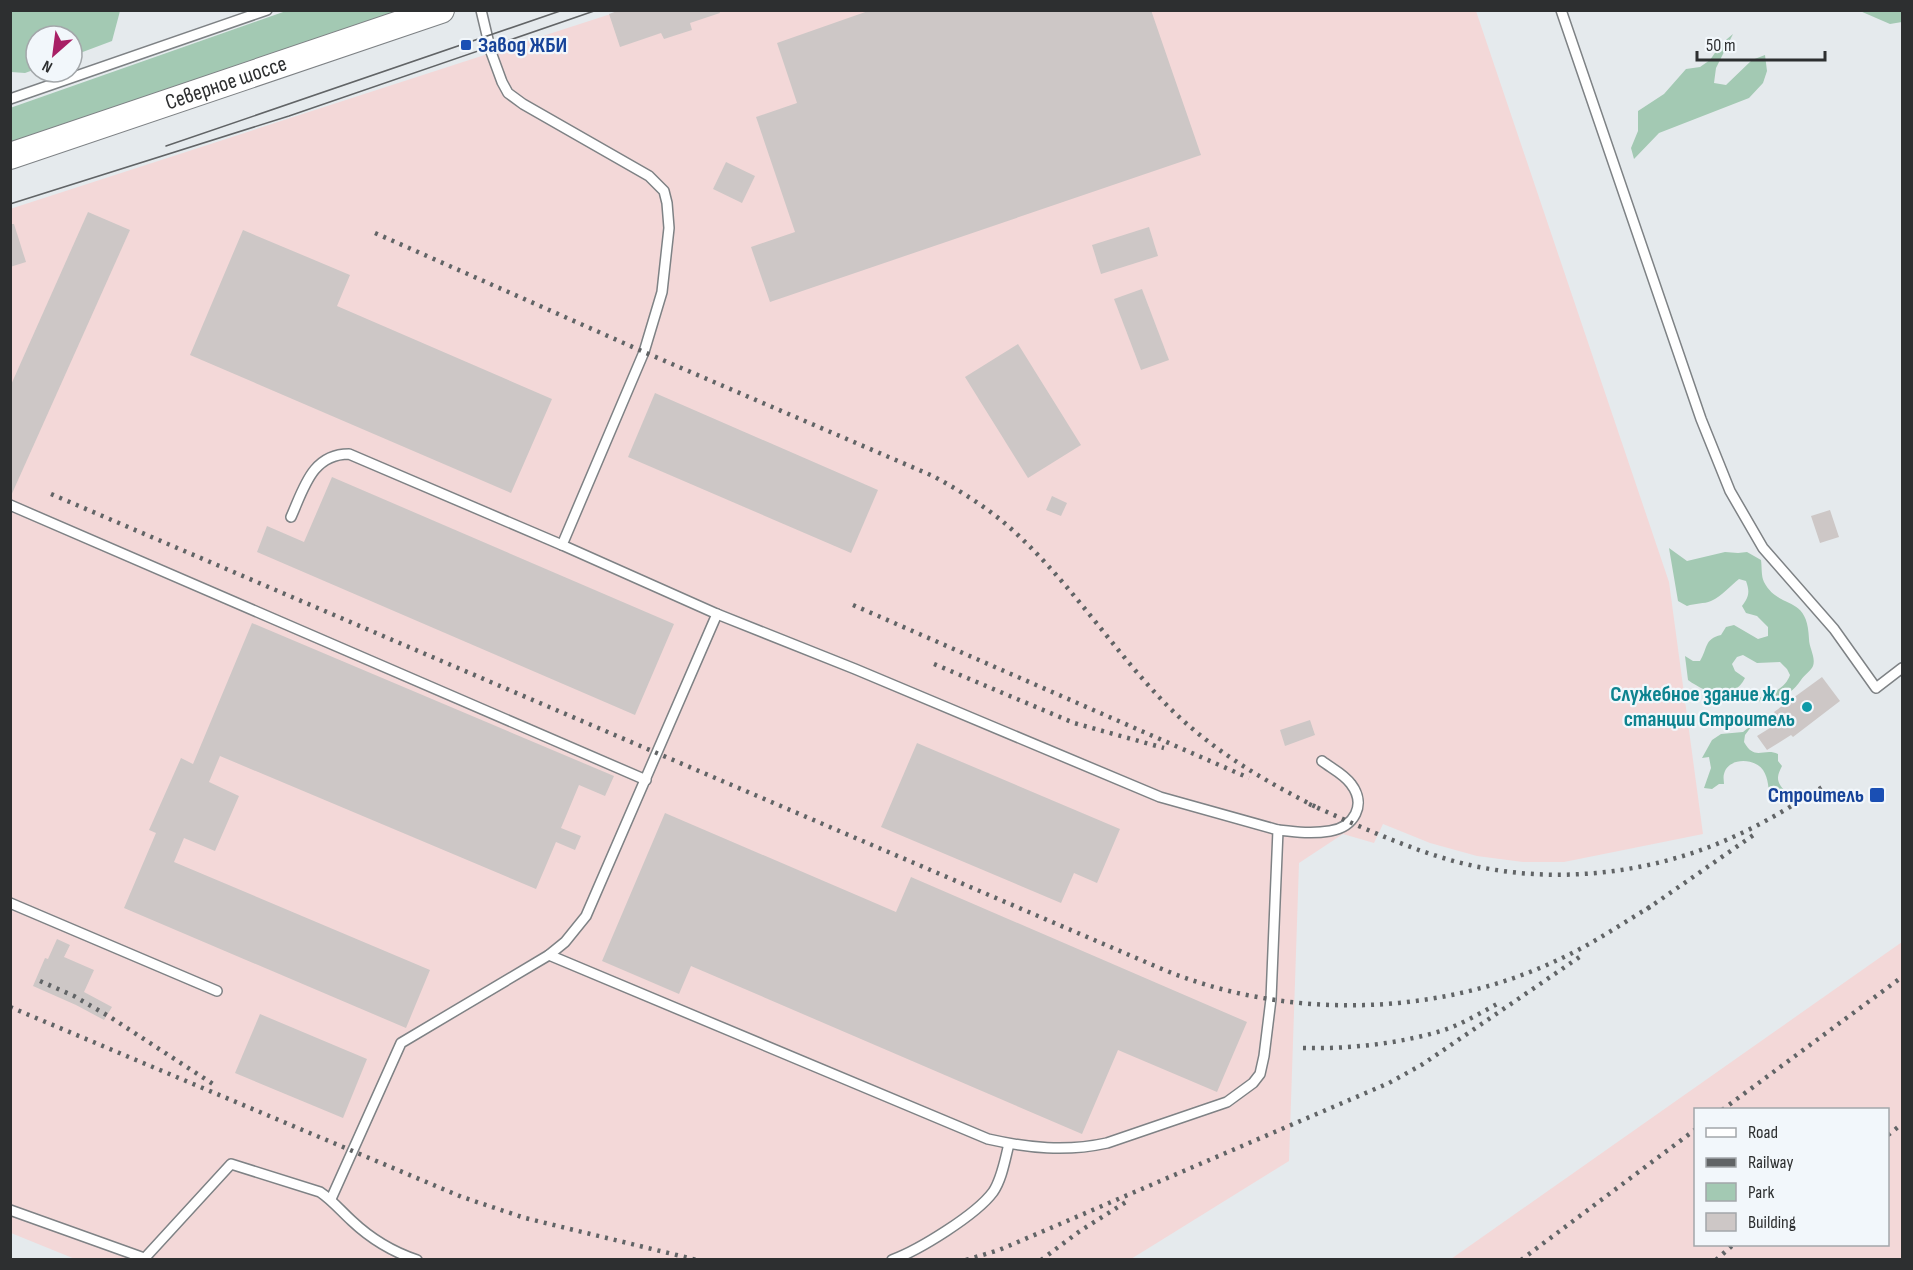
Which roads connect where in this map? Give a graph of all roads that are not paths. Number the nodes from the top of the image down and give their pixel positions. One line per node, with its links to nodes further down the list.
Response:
1 (267, 10): 5 (lane)
2 (441, 10): 6 (main road, Северное шоссе)
3 (481, 10): 9 (lane)
4 (1561, 10): 11 (lane)
5 (10, 99)
6 (10, 156)
7 (10, 505): 13 (lane)
8 (291, 517): 9 (lane)
9 (562, 545): 10 (lane)
10 (717, 614): 13 (lane); 14 (lane)
11 (1902, 668)
12 (1322, 761): 14 (lane)
13 (646, 780): 16 (lane)
14 (1278, 830): 18 (lane)
15 (10, 903): 17 (lane)
16 (549, 955): 18 (lane); 19 (lane)
17 (216, 991)
18 (1009, 1144): 23 (lane)
19 (331, 1199): 21 (lane); 22 (lane)
20 (10, 1210): 21 (lane)
21 (143, 1259)
22 (417, 1260)
23 (892, 1260)

